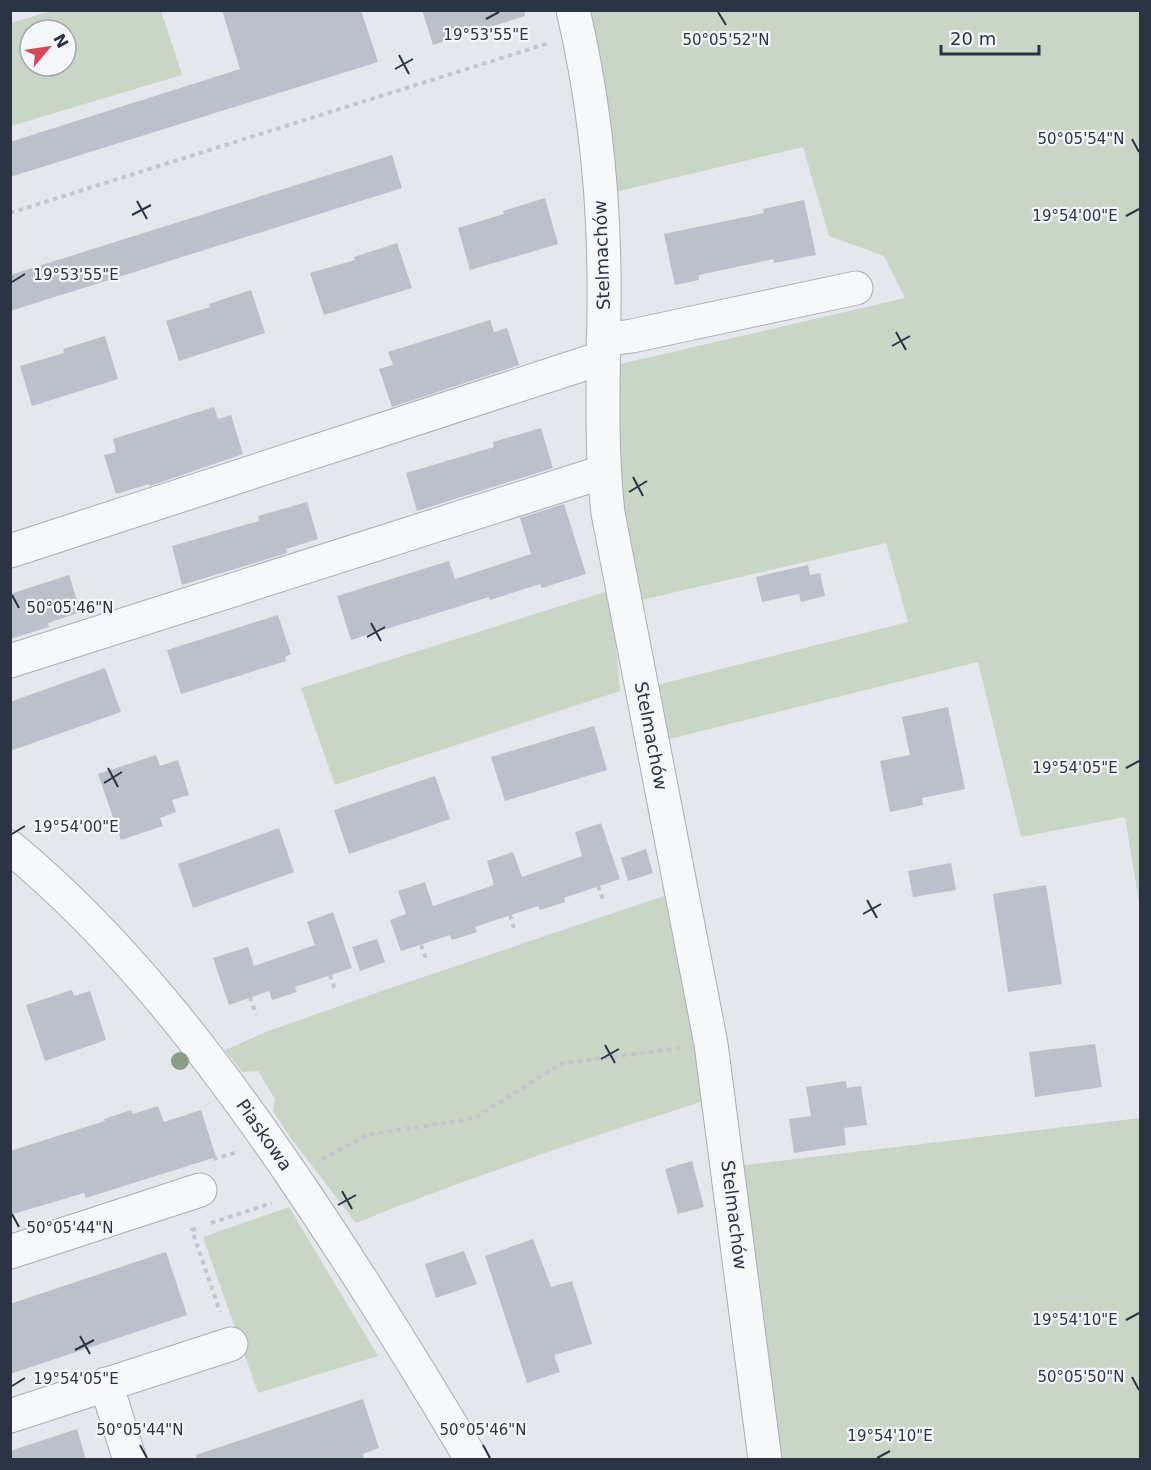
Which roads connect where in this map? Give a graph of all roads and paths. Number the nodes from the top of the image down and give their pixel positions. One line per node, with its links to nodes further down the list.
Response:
1 (573, 10): 5 (street, Stelmachów)
2 (554, 41): 3 (path)
3 (10, 213)
4 (856, 288): 5 (street)
5 (603, 349): 6 (street, Stelmachów); 7 (street)
6 (603, 472): 8 (street); 20 (street, Stelmachów)
7 (10, 551)
8 (10, 661)
9 (10, 847): 21 (street, Piaskowa)
10 (598, 886): 11 (path)
11 (604, 902)
12 (510, 915): 13 (path)
13 (515, 932)
14 (421, 945): 15 (path)
15 (427, 961)
16 (330, 975): 17 (path)
17 (336, 992)
18 (250, 998): 19 (path)
19 (256, 1015)
20 (711, 1044): 21 (path); 29 (street, Stelmachów)
21 (297, 1182): 24 (path); 28 (street, Piaskowa)
22 (200, 1190): 23 (street)
23 (10, 1252)
24 (231, 1344): 25 (street)
25 (106, 1384): 26 (street); 27 (street)
26 (10, 1416)
27 (130, 1460)
28 (472, 1460)
29 (765, 1460)

